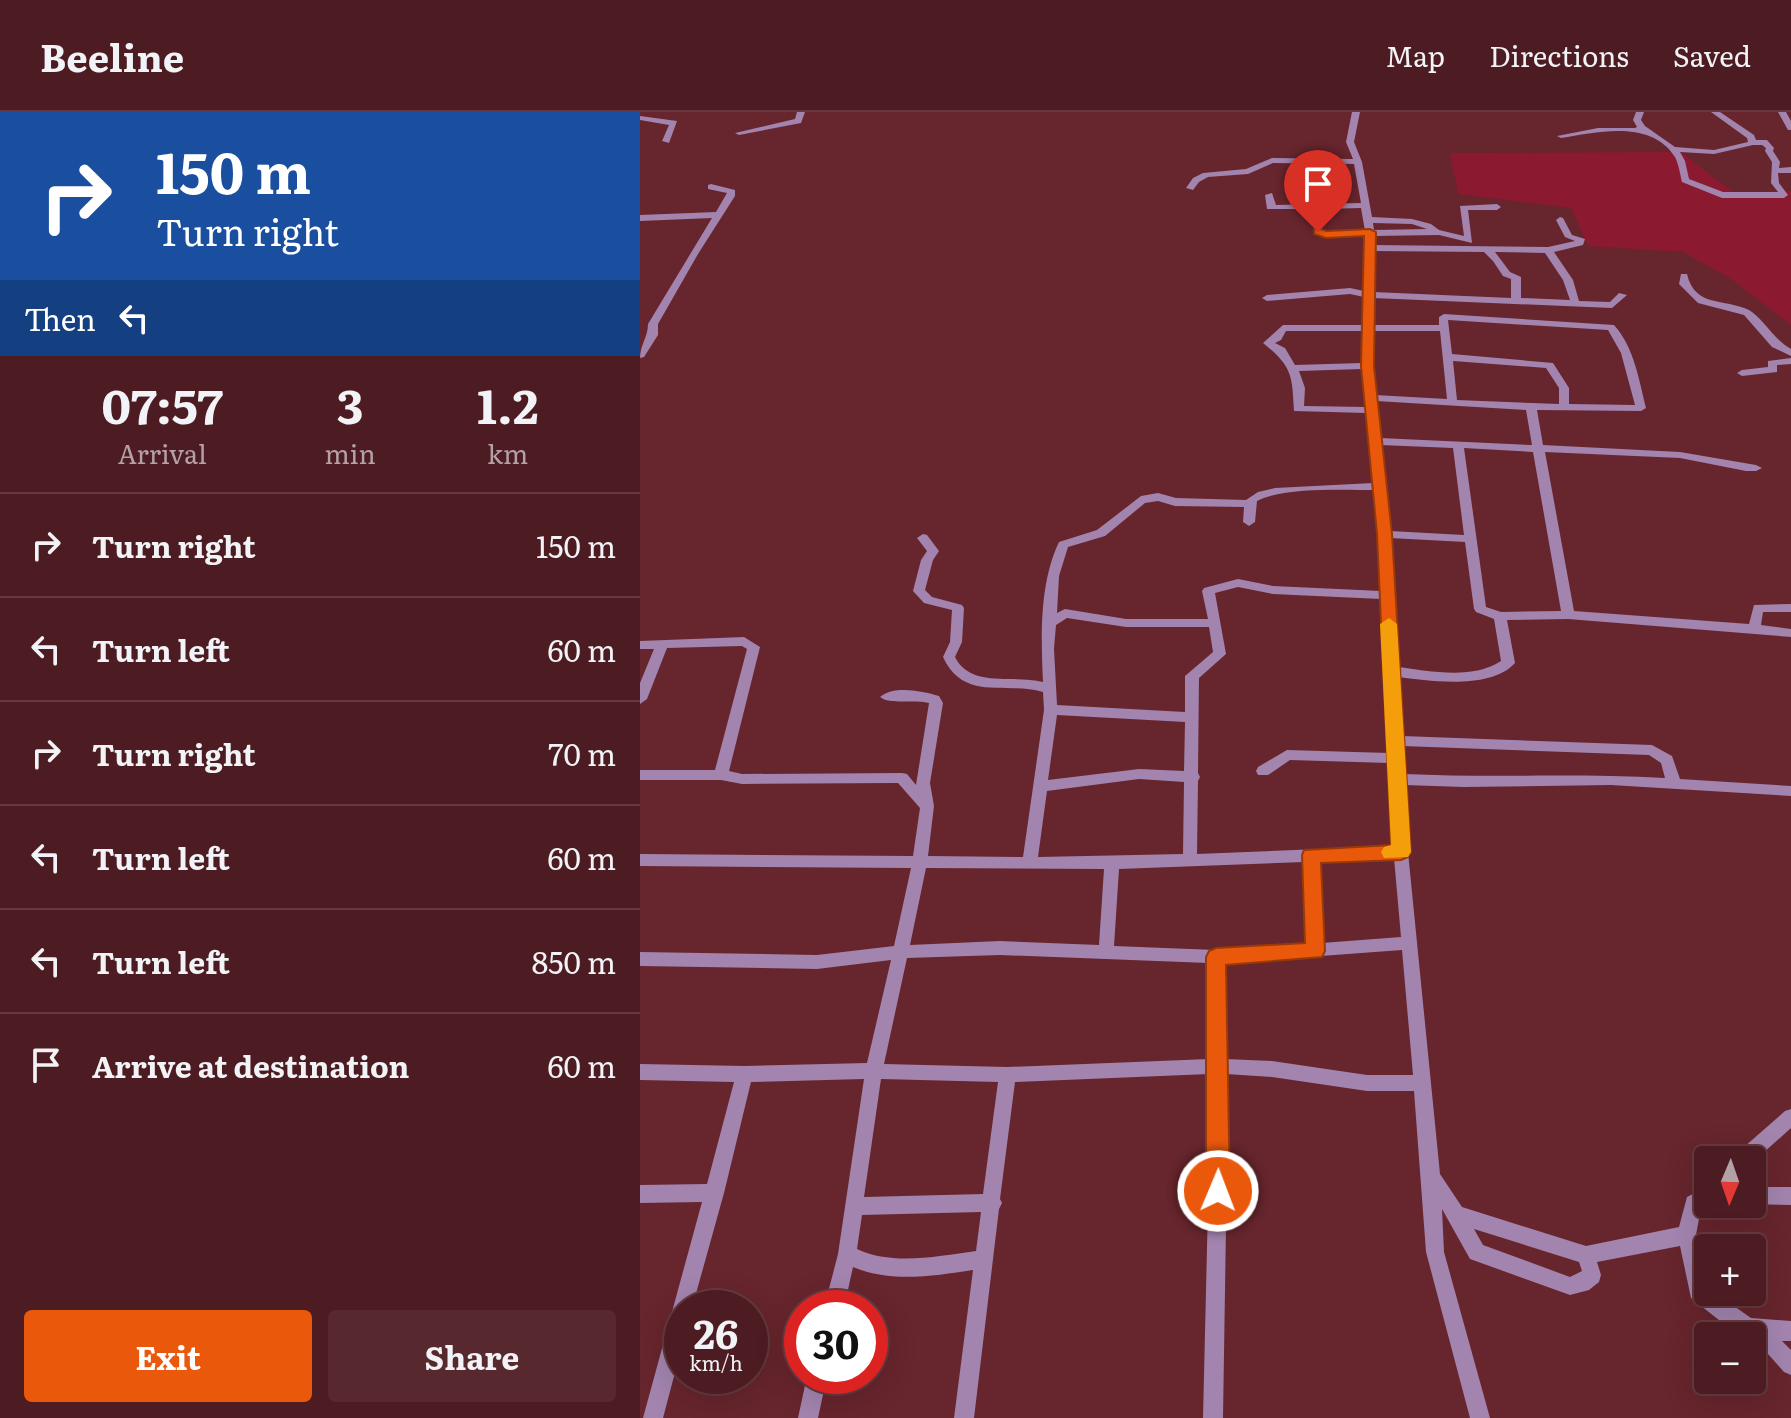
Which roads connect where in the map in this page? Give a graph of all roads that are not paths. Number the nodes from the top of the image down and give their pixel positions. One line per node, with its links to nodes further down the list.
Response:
1 (1356, 112): 15 (street)
2 (1640, 112): 7 (street)
3 (1715, 112): 13 (street)
4 (1782, 112): 8 (street)
5 (800, 116): 9 (street); 10 (street)
6 (640, 118): 12 (street)
7 (1642, 128): 11 (street); 14 (street)
8 (1791, 128)
9 (739, 133)
10 (793, 134)
11 (1561, 136)
12 (666, 141)
13 (1753, 143): 14 (street); 17 (street)
14 (1674, 149): 17 (street)
15 (1358, 162): 19 (street); 21 (street)
16 (1791, 170): 17 (street)
17 (1774, 171)
18 (711, 187): 24 (street)
19 (1190, 188)
20 (1269, 195): 22 (street)
21 (1367, 205): 22 (street); 27 (street)
22 (1318, 206): 27 (street)
23 (1497, 207): 28 (street)
24 (718, 215): 25 (street); 42 (street)
25 (640, 218)
26 (1560, 220): 31 (street)
27 (1370, 226): 28 (street); 29 (street)
28 (1468, 241): 30 (street)
29 (1370, 248): 30 (street); 33 (street)
30 (1482, 250): 31 (street); 37 (street)
31 (1548, 250): 38 (street)
32 (1684, 276): 41 (street)
33 (1368, 295): 35 (street); 36 (street); 40 (street)
34 (1622, 295): 38 (street)
35 (1439, 297): 37 (street); 39 (street)
36 (1267, 298)
37 (1516, 301): 38 (street)
38 (1576, 305)
39 (1444, 322): 40 (street); 43 (street); 51 (street)
40 (1366, 330): 45 (street); 46 (street)
41 (1791, 353)
42 (640, 355)
43 (1446, 357): 48 (street); 51 (street)
44 (1791, 361): 47 (street)
45 (1367, 366): 46 (street); 49 (street)
46 (1292, 368): 49 (street)
47 (1742, 373)
48 (1452, 400): 49 (street); 50 (street)
49 (1371, 404): 52 (street)
50 (1531, 407): 51 (street); 54 (street)
51 (1564, 407)
52 (1374, 441): 53 (street); 56 (street)
53 (1458, 445): 54 (street); 61 (street)
54 (1538, 449): 55 (street); 64 (street)
55 (1756, 468)
56 (1379, 486): 57 (street); 59 (street)
57 (1250, 504): 58 (street); 67 (street)
58 (1249, 522)
59 (1384, 534): 61 (street); 62 (street)
60 (923, 538): 73 (street)
61 (1471, 539): 65 (street)
62 (1387, 595): 66 (street); 72 (street)
63 (1791, 608): 68 (street)
64 (1568, 615): 65 (street); 68 (street)
65 (1500, 616): 72 (street)
66 (1215, 623): 67 (street); 77 (street)
67 (1049, 624): 73 (street)
68 (1754, 629): 69 (street)
69 (1791, 633)
70 (640, 645): 71 (street)
71 (662, 645): 75 (street); 82 (street)
72 (1391, 671): 78 (street)
73 (1051, 689): 76 (street)
74 (887, 697): 88 (street)
75 (640, 699)
76 (1051, 710): 77 (street); 86 (street)
77 (1193, 717): 83 (street)
78 (1394, 741): 79 (street); 85 (street)
79 (1395, 758): 80 (street); 84 (street)
80 (1263, 771)
81 (640, 775): 82 (street)
82 (721, 775): 88 (street)
83 (1193, 777): 86 (street); 92 (street)
84 (1396, 779): 85 (street); 89 (street)
85 (1674, 784): 87 (street)
86 (1042, 786): 94 (street)
87 (1791, 791)
88 (927, 806): 93 (street)
89 (1401, 852): 90 (street); 96 (street)
90 (1311, 855): 92 (street); 97 (street)
91 (640, 860): 93 (street)
92 (1190, 860): 95 (street)
93 (920, 862): 94 (street); 98 (street)
94 (1030, 862): 95 (street)
95 (1112, 863): 99 (street)
96 (1411, 943): 97 (street); 107 (street)
97 (1315, 951): 100 (street)
98 (900, 952): 99 (street); 101 (street); 103 (street)
99 (1106, 953): 100 (street)
100 (1216, 957): 102 (street)
101 (640, 959)
102 (1218, 1066): 106 (street); 107 (street); 133 (street)
103 (874, 1071): 105 (street); 106 (street); 117 (street)
104 (640, 1072): 105 (street)
105 (745, 1074): 111 (street)
106 (1007, 1075): 116 (street)
107 (1423, 1083): 110 (street)
108 (1791, 1117): 109 (street)
109 (1758, 1146)
110 (1431, 1177): 118 (street); 134 (street)
111 (715, 1193): 112 (street); 130 (street)
112 (640, 1194)
113 (1766, 1196): 114 (street)
114 (1791, 1196)
115 (1694, 1202): 119 (street)
116 (993, 1203): 117 (street); 122 (street)
117 (854, 1206): 120 (street)
118 (1456, 1214): 121 (street); 121 (street)
119 (1687, 1235): 121 (street); 124 (street)
120 (847, 1254): 122 (street); 123 (street)
121 (1586, 1255)
122 (984, 1259): 132 (street)
123 (838, 1290)
124 (1737, 1322)
125 (1791, 1331): 126 (street)
126 (1766, 1333)
127 (1766, 1337): 128 (street)
128 (1791, 1365)
129 (813, 1394): 131 (street)
130 (653, 1418)
131 (808, 1418)
132 (964, 1418)
133 (1213, 1418)
134 (1480, 1418)

